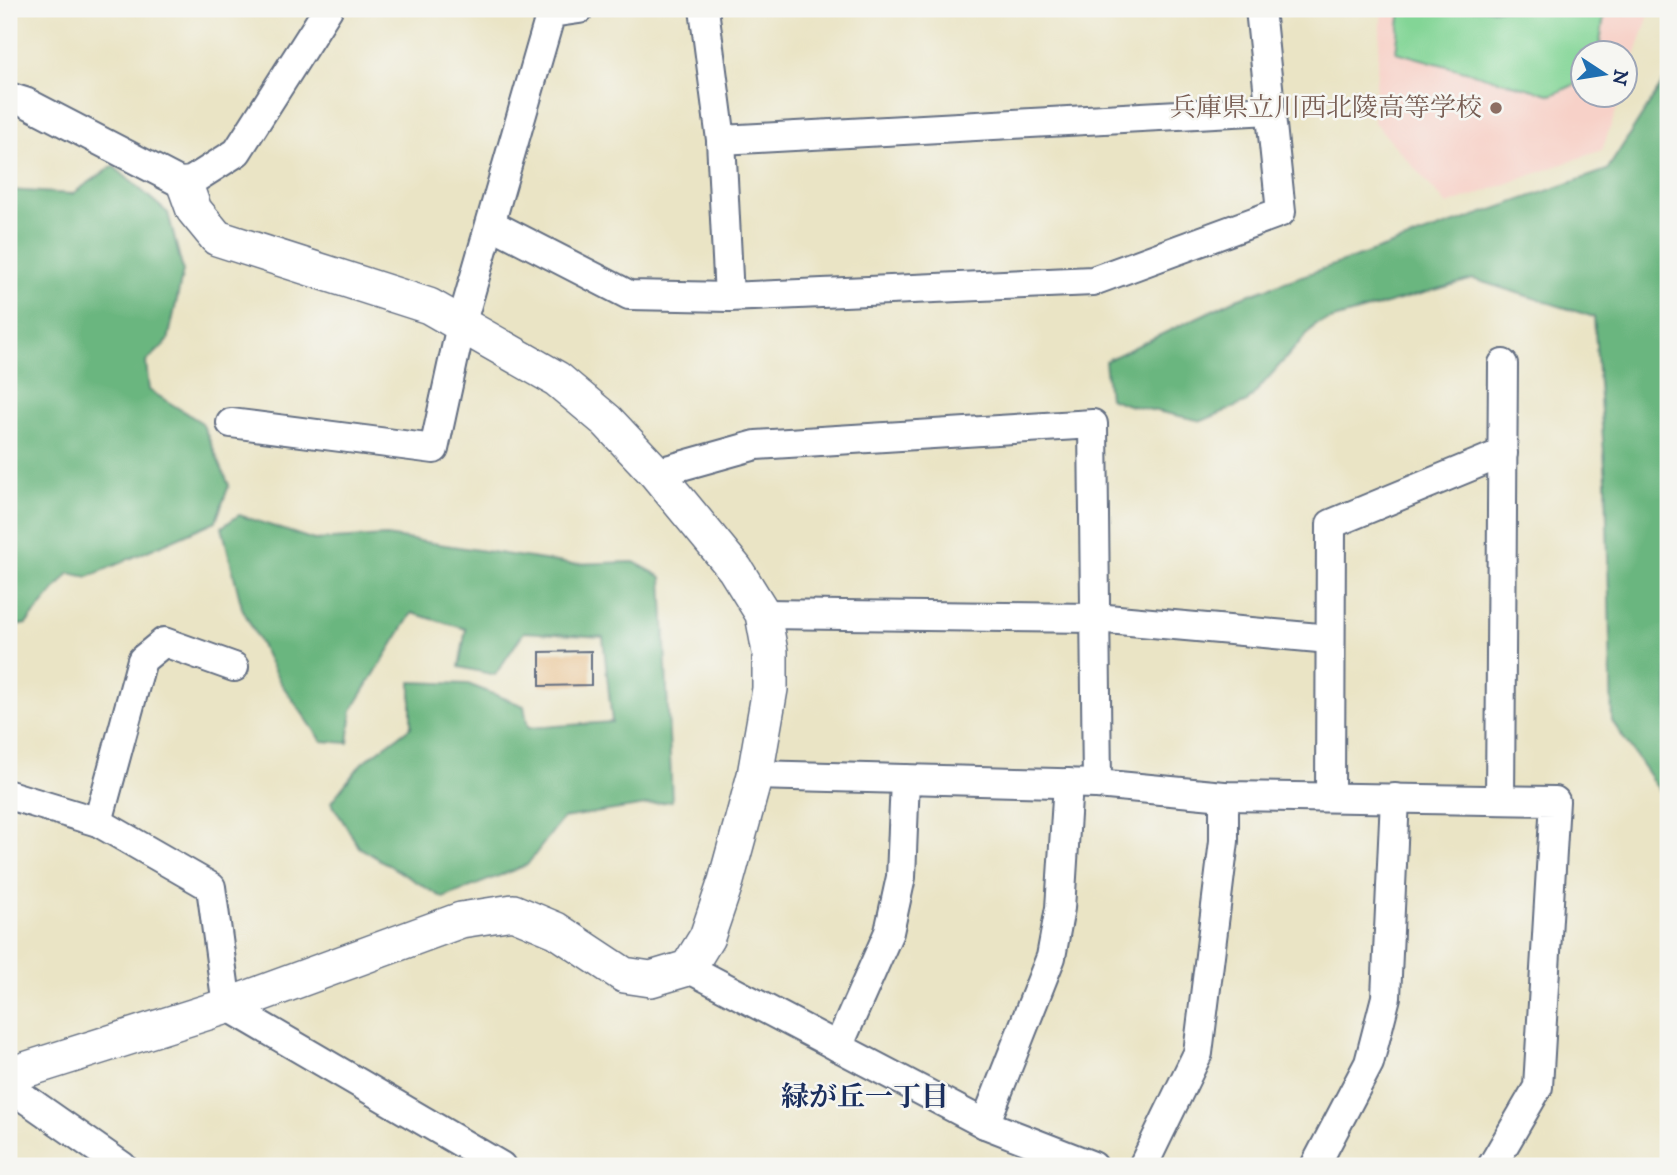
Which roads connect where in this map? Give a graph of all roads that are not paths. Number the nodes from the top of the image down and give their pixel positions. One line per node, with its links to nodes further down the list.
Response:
1 (328, 9): 8 (street)
2 (579, 9): 9 (street)
3 (704, 9): 7 (street)
4 (1261, 9): 6 (street)
5 (9, 97): 8 (street)
6 (1270, 110): 7 (street); 10 (street)
7 (721, 140): 10 (street)
8 (185, 186): 11 (street)
9 (491, 224): 10 (street); 11 (street)
10 (729, 297)
11 (461, 325): 13 (street); 15 (street)
12 (1503, 364): 14 (street)
13 (231, 423)
14 (1503, 453): 18 (street); 28 (street)
15 (656, 473): 16 (street); 17 (street)
16 (764, 614): 17 (street); 20 (street)
17 (1096, 618): 18 (street); 23 (street)
18 (1330, 639): 26 (street)
19 (234, 667): 29 (street)
20 (755, 775): 21 (street); 30 (street)
21 (905, 779): 22 (street); 32 (street)
22 (1068, 783): 23 (street); 35 (street)
23 (1097, 784): 25 (street)
24 (9, 795): 29 (street)
25 (1224, 796): 26 (street); 39 (street)
26 (1330, 797): 27 (street)
27 (1395, 798): 28 (street); 40 (street)
28 (1500, 800): 41 (street)
29 (98, 822): 31 (street)
30 (688, 968): 31 (street); 32 (street)
31 (227, 1006): 33 (street); 37 (street)
32 (838, 1047): 35 (street)
33 (9, 1075)
34 (9, 1087): 36 (street)
35 (985, 1124): 38 (street)
36 (122, 1166)
37 (501, 1166)
38 (1093, 1166)
39 (1143, 1166)
40 (1315, 1166)
41 (1492, 1166)

